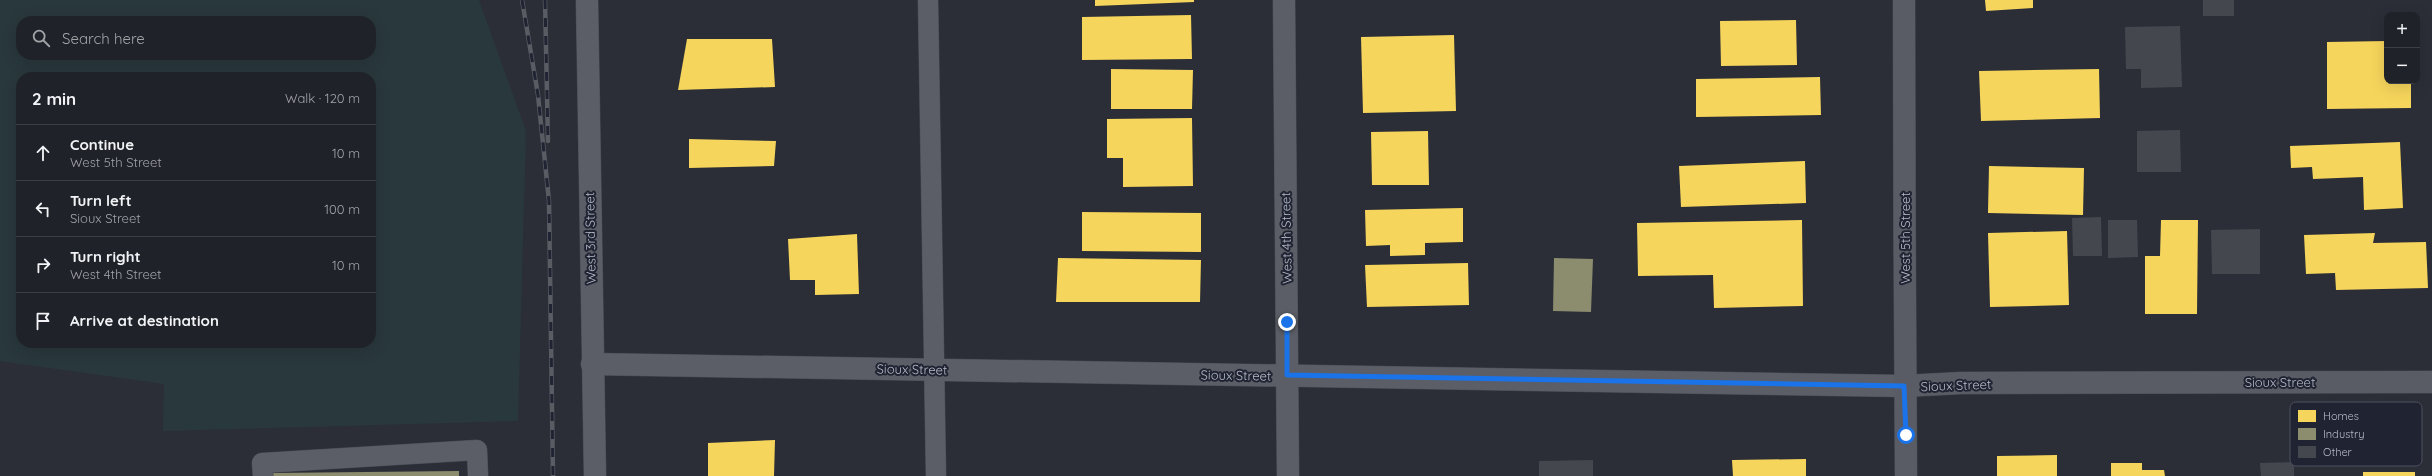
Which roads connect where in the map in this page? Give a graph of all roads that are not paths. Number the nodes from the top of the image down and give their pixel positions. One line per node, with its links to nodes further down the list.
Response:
1 (587, 0): 5 (street, West 3rd Street)
2 (928, 0): 6 (lane)
3 (1284, 0): 7 (street, West 4th Street)
4 (1904, 0): 9 (street, West 5th Street)
5 (592, 364): 6 (street, Sioux Street); 12 (street, West 3rd Street)
6 (933, 369): 7 (street, Sioux Street); 13 (lane)
7 (1287, 375): 9 (street, Sioux Street); 14 (street, West 4th Street)
8 (2432, 382): 9 (street, Sioux Street)
9 (1904, 386): 15 (street, West 5th Street)
10 (263, 476): 11 (lane)
11 (478, 476)
12 (595, 476)
13 (936, 476)
14 (1288, 476)
15 (1906, 476)

